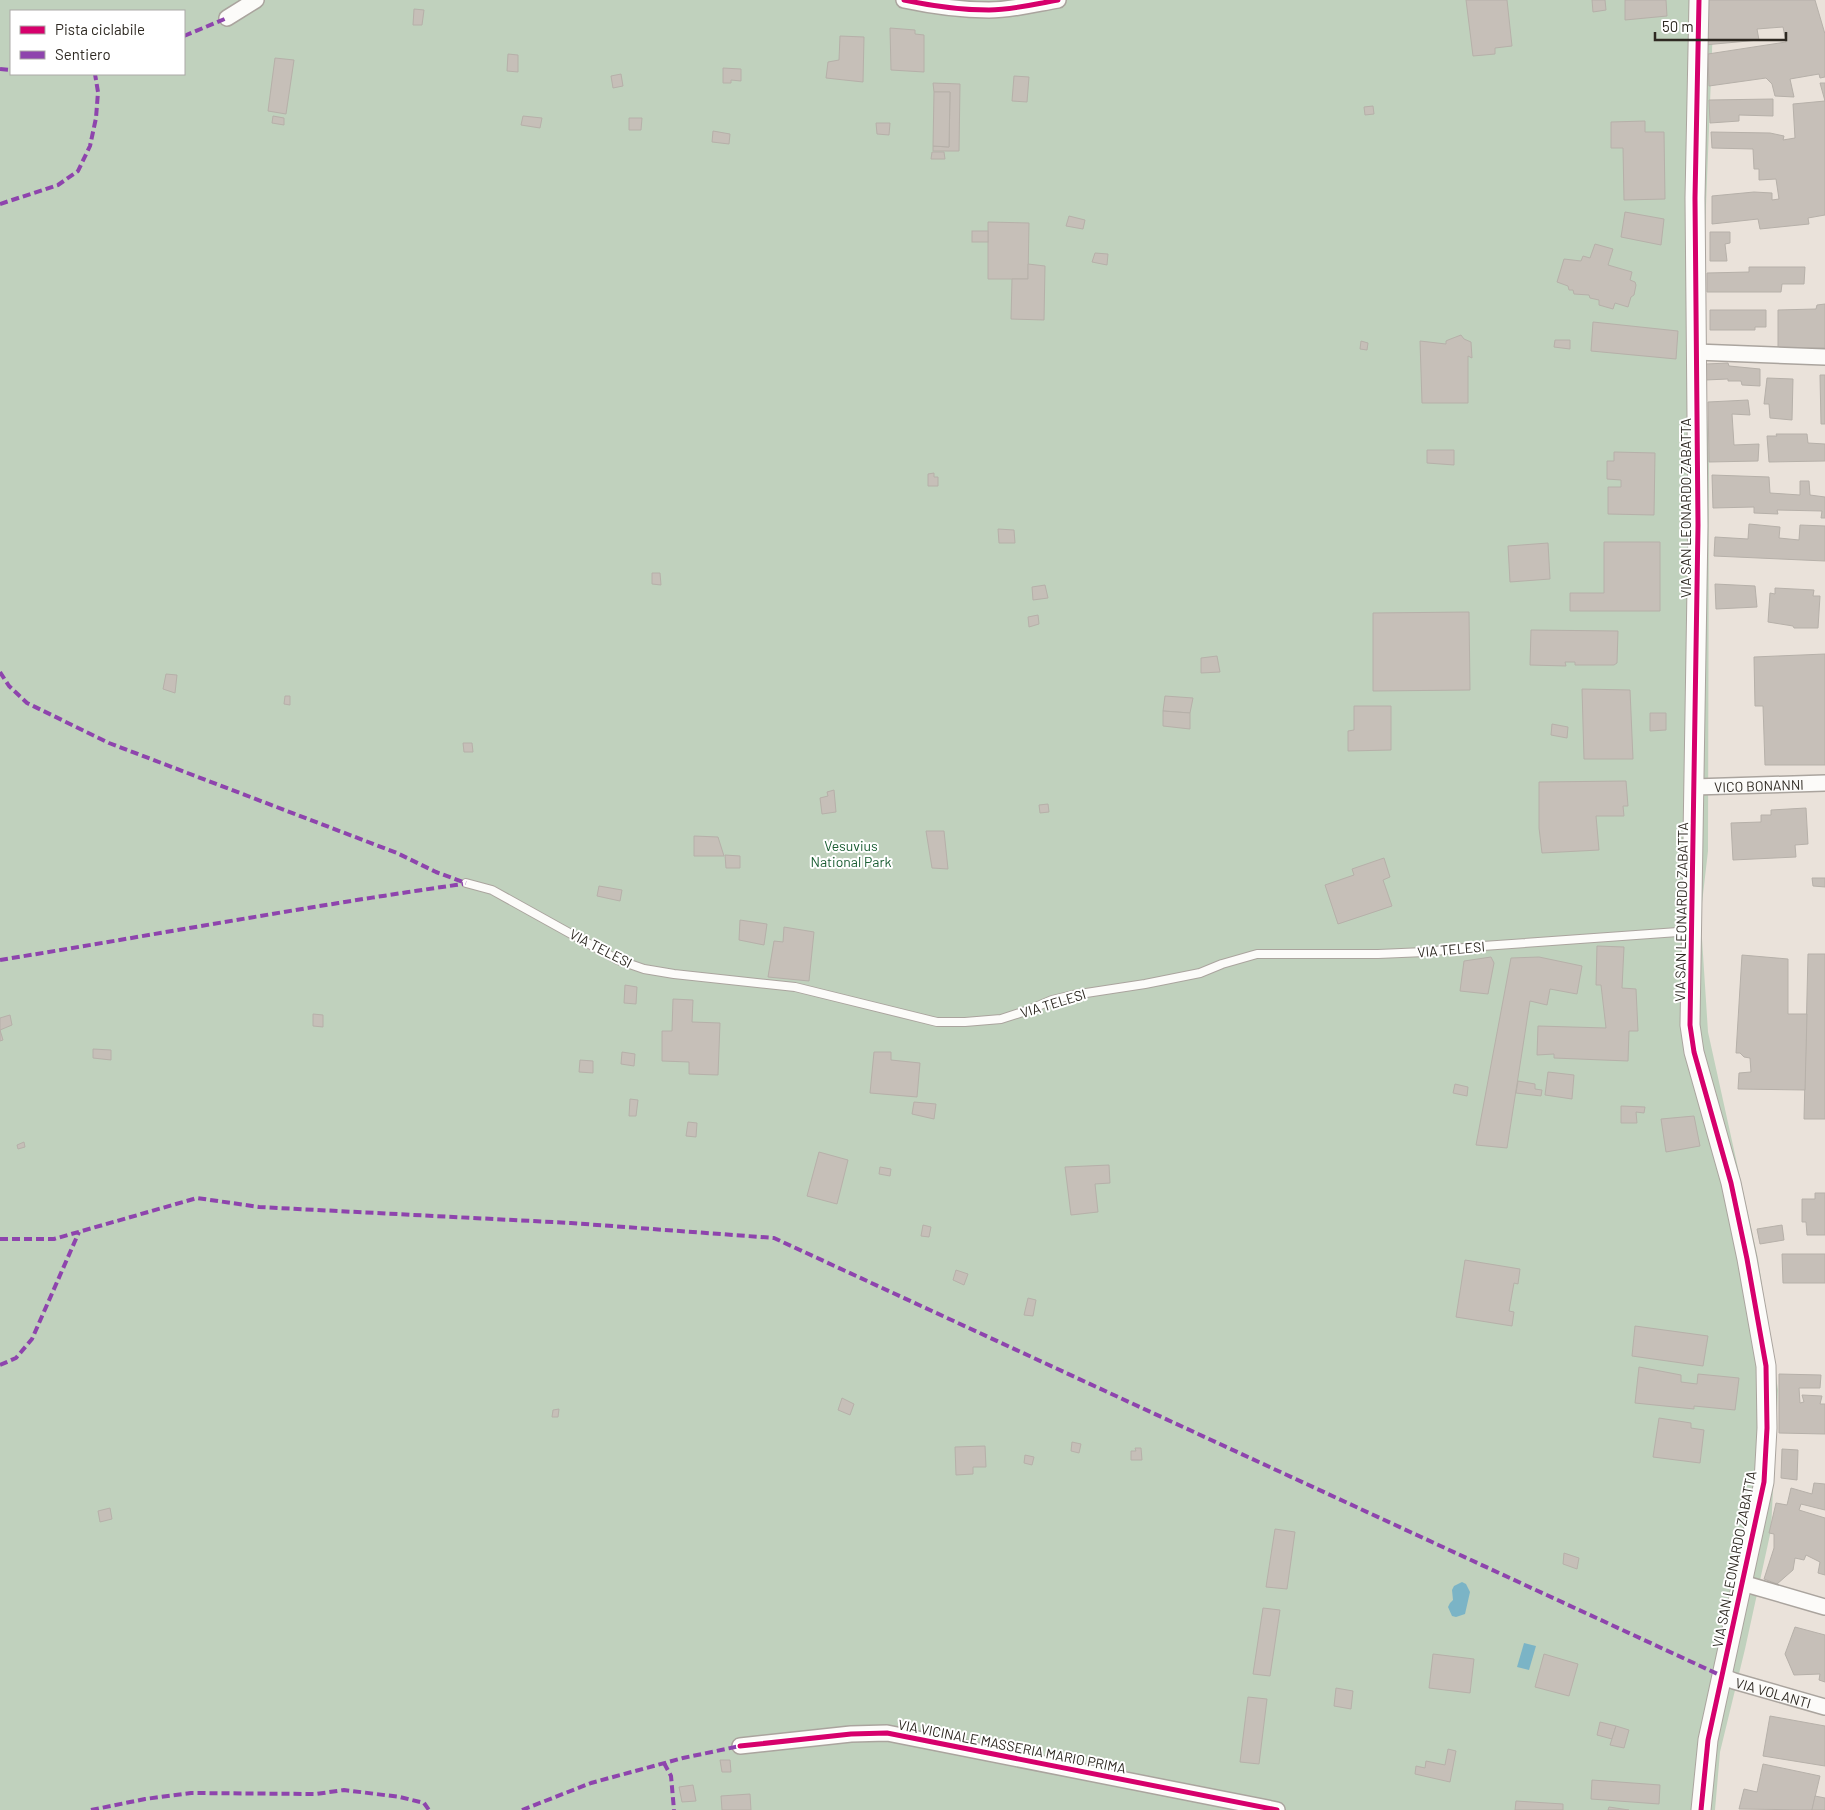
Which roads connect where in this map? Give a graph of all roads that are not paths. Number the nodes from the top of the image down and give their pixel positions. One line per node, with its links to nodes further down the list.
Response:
1 (256, 0): 5 (street)
2 (904, 0): 3 (street)
3 (1058, 0)
4 (1699, 0): 6 (street, VIA SAN LEONARDO ZABATTA)
5 (228, 18)
6 (1696, 352): 7 (street); 9 (street, VIA SAN LEONARDO ZABATTA)
7 (1825, 357)
8 (1825, 783): 9 (street, VICO BONANNI)
9 (1694, 787): 11 (street, VIA SAN LEONARDO ZABATTA)
10 (466, 883): 11 (lane, VIA TELESI)
11 (1692, 930): 12 (street, VIA SAN LEONARDO ZABATTA)
12 (1742, 1583): 13 (street); 14 (street, VIA SAN LEONARDO ZABATTA)
13 (1825, 1607)
14 (1722, 1676): 15 (street, VIA VOLANTI); 18 (street, VIA SAN LEONARDO ZABATTA)
15 (1825, 1707)
16 (740, 1746): 17 (street, VIA VICINALE MASSERIA MARIO PRIMA)
17 (1277, 1810)
18 (1701, 1810)

